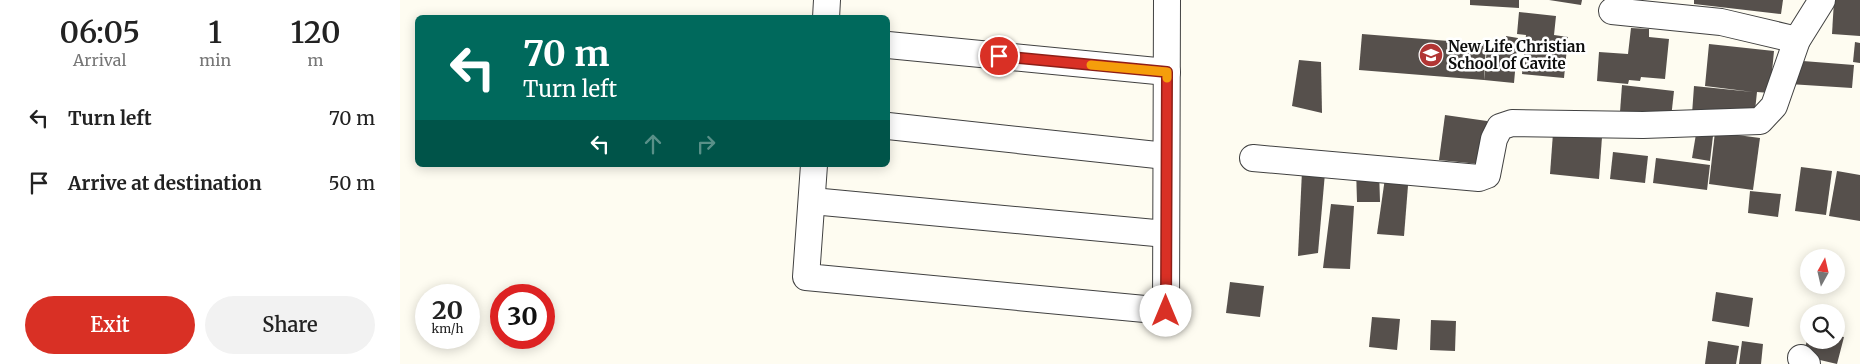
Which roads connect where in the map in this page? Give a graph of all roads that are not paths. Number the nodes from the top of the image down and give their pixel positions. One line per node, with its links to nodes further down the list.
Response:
1 (827, 0): 5 (street)
2 (1167, 0): 8 (street)
3 (1822, 0): 6 (street)
4 (1612, 10): 6 (street)
5 (826, 15)
6 (1797, 40): 11 (street)
7 (890, 44): 8 (street)
8 (1167, 72): 10 (street)
9 (890, 126): 10 (street)
10 (1166, 156): 14 (street)
11 (1253, 158)
12 (814, 167): 13 (street)
13 (812, 201): 14 (street); 14 (street)
14 (1166, 234)

